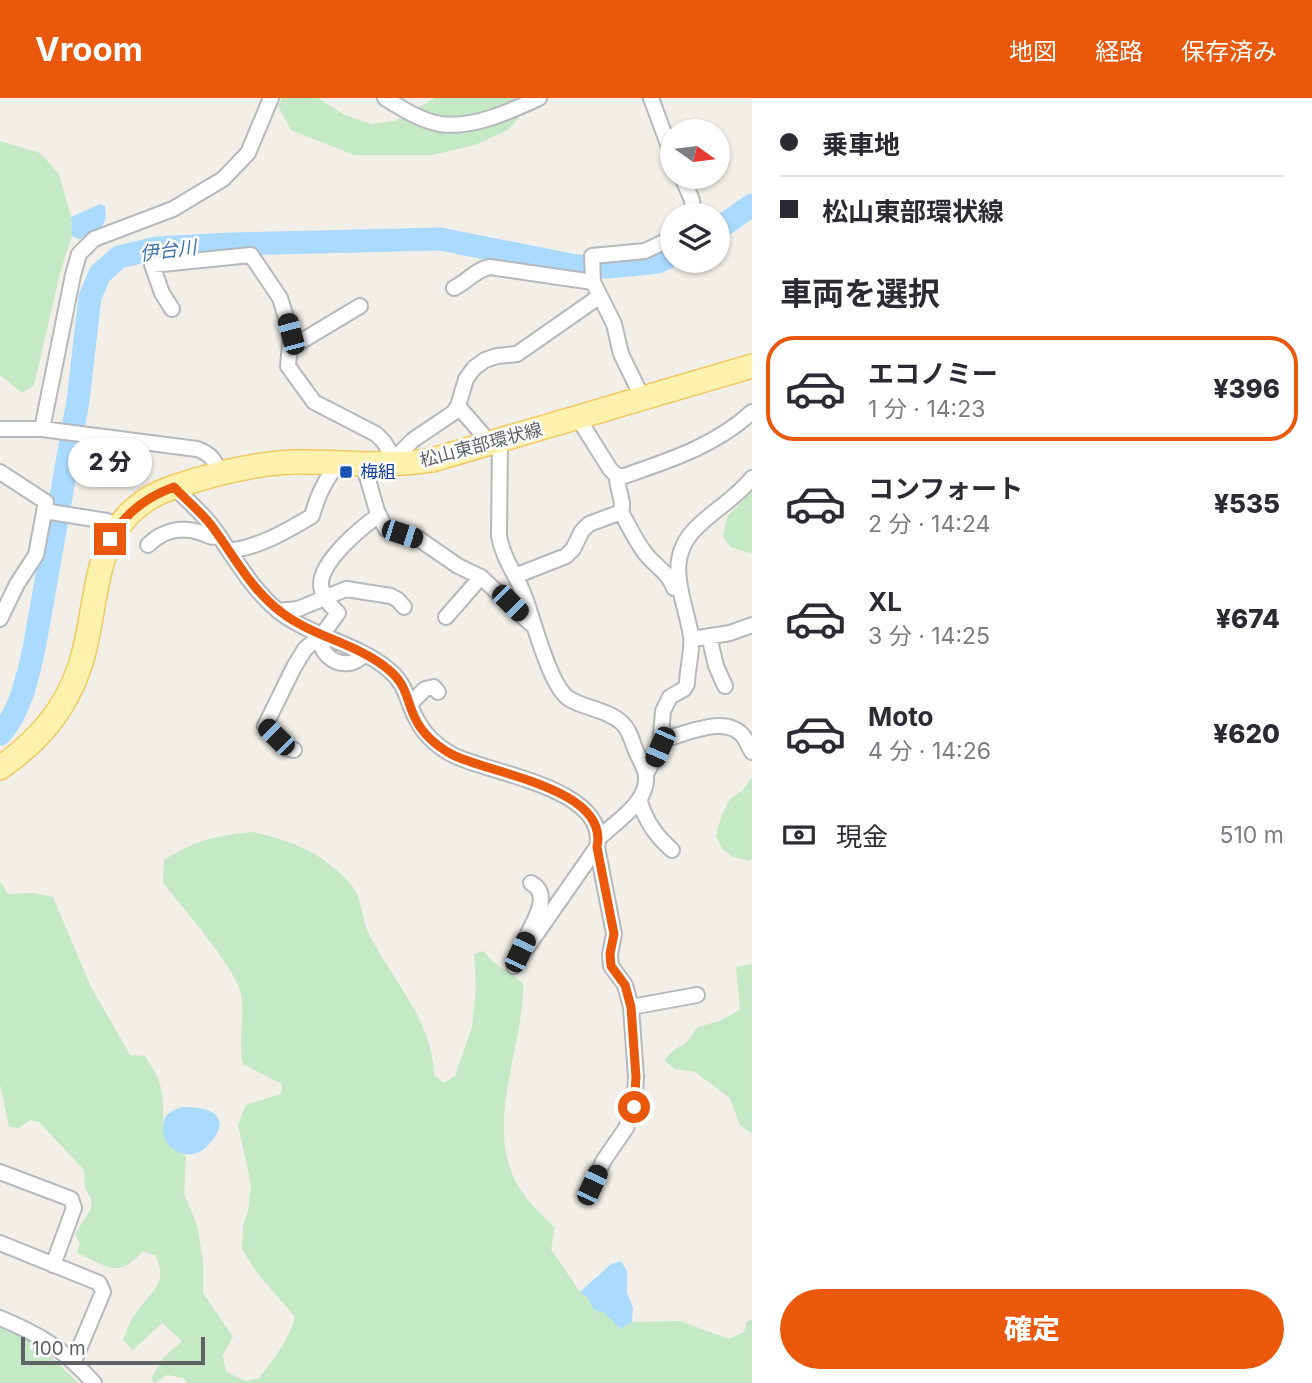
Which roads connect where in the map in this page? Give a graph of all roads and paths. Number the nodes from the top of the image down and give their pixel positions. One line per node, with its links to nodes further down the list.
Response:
1 (271, 98): 19 (street)
2 (385, 98): 3 (street)
3 (539, 98)
4 (651, 98): 5 (street)
5 (660, 122)
6 (660, 244): 7 (street)
7 (592, 279): 8 (street); 9 (street)
8 (454, 288)
9 (600, 296): 14 (street); 15 (street)
10 (360, 306): 12 (street)
11 (172, 309): 12 (street)
12 (290, 348): 21 (street)
13 (752, 366): 14 (main road, 松山東部環状線)
14 (643, 400): 17 (main road, 松山東部環状線)
15 (458, 406): 20 (street); 21 (street)
16 (752, 412): 26 (street)
17 (578, 418): 20 (main road, 松山東部環状線); 26 (street)
18 (0, 429): 19 (street)
19 (43, 429): 25 (street)
20 (495, 442): 21 (main road, 松山東部環状線); 36 (street)
21 (394, 462): 23 (main road, 松山東部環状線)
22 (339, 463): 23 (main road, 松山東部環状線); 25 (main road, 松山東部環状線); 35 (street)
23 (364, 466): 31 (street)
24 (0, 471): 29 (street)
25 (220, 474): 28 (main road, 松山東部環状線)
26 (617, 476): 30 (street)
27 (752, 478): 39 (street)
28 (174, 487): 32 (main road, 松山東部環状線); 33 (street)
29 (46, 512): 32 (street); 43 (street)
30 (621, 512): 36 (street); 39 (street)
31 (379, 515): 37 (street); 38 (street)
32 (118, 526): 55 (main road, 松山東部環状線)
33 (219, 536): 34 (street); 35 (street)
34 (148, 545)
35 (230, 551): 41 (street)
36 (515, 576): 44 (street)
37 (481, 577): 42 (street); 44 (street)
38 (325, 597): 40 (street); 41 (street); 46 (street)
39 (682, 600): 48 (street)
40 (404, 607)
41 (278, 611): 46 (street)
42 (446, 617)
43 (0, 620)
44 (532, 625): 56 (street)
45 (752, 625): 47 (street)
46 (322, 635): 51 (street); 53 (street)
47 (709, 636): 48 (street); 49 (street)
48 (692, 639): 52 (street)
49 (725, 686)
50 (438, 692): 51 (street)
51 (411, 703): 58 (street)
52 (661, 740): 54 (street); 56 (street)
53 (294, 750)
54 (752, 752)
55 (0, 768)
56 (646, 774): 57 (street)
57 (640, 801): 58 (street); 59 (street)
58 (598, 843): 60 (street); 62 (street)
59 (672, 849)
60 (531, 883)
61 (697, 995): 62 (street)
62 (631, 1007): 64 (street)
63 (0, 1172): 66 (street)
64 (592, 1185)
65 (0, 1243): 66 (street)
66 (53, 1265): 68 (street)
67 (0, 1318): 68 (street)
68 (74, 1361): 69 (street)
69 (94, 1383)

